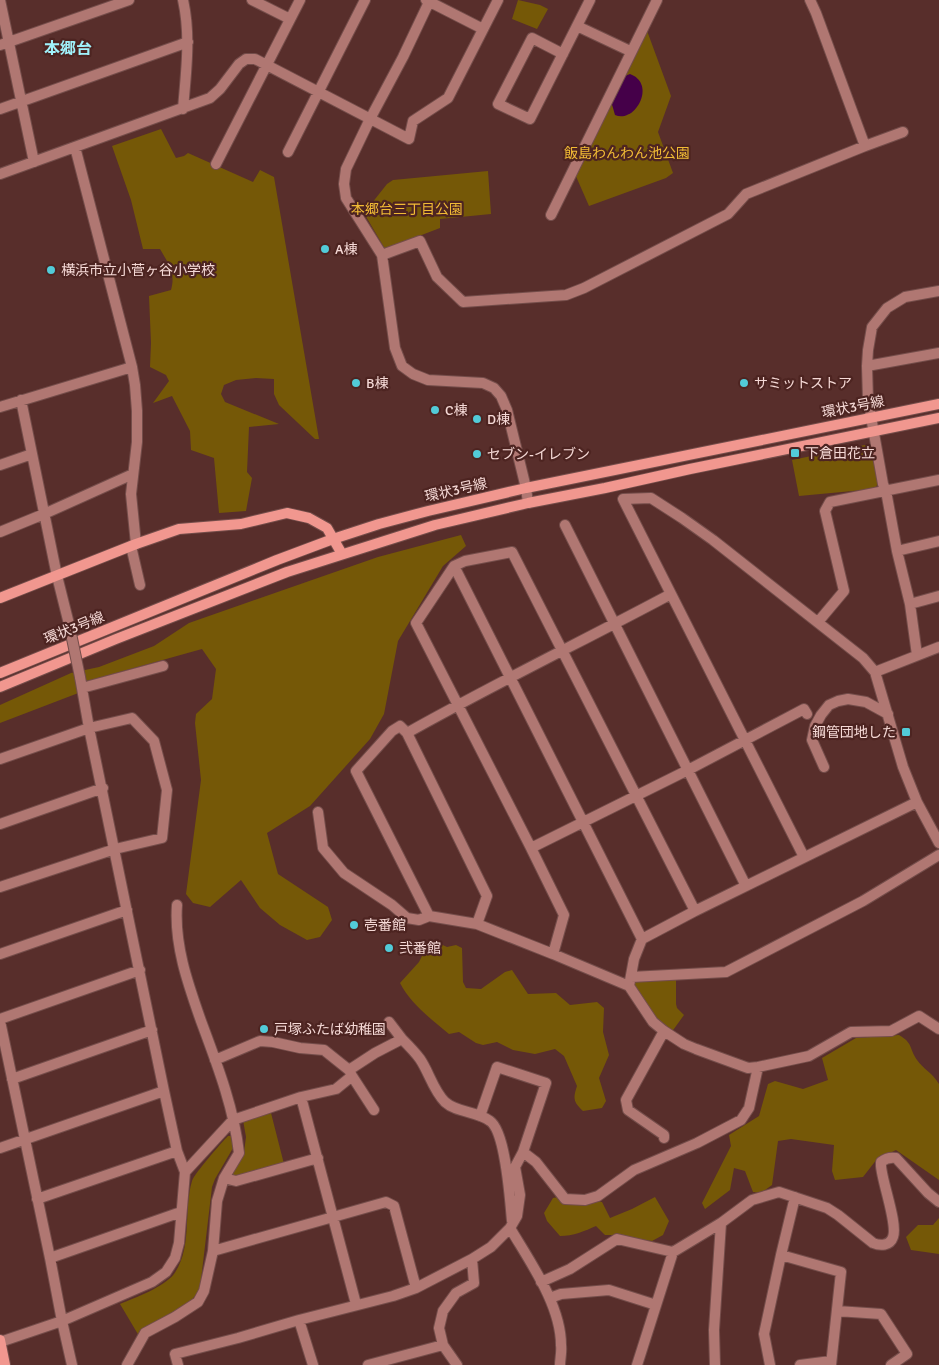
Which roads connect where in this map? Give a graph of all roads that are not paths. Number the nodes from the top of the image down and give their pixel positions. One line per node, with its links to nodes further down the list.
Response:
1 (0, 0): 16 (street)
2 (129, 0): 16 (street)
3 (183, 0): 15 (street)
4 (252, 0): 12 (street)
5 (300, 0): 12 (street)
6 (365, 0): 20 (street)
7 (498, 0): 14 (street)
8 (590, 0): 13 (street)
9 (657, 0): 17 (street)
10 (810, 0): 26 (street)
11 (428, 1): 14 (street); 24 (street)
12 (290, 19): 19 (street)
13 (577, 26): 17 (street); 18 (street)
14 (483, 29): 24 (street)
15 (188, 42): 21 (street); 23 (street)
16 (4, 44): 21 (street)
17 (630, 51): 32 (street)
18 (563, 54): 18 (street)
19 (267, 65): 20 (street); 23 (street); 30 (street)
20 (318, 92): 24 (street); 28 (street)
21 (21, 101): 22 (street); 29 (street)
22 (0, 109)
23 (183, 109): 27 (street)
24 (370, 119): 33 (street)
25 (903, 132): 26 (street)
26 (865, 146): 33 (street)
27 (75, 147): 29 (street); 37 (street)
28 (288, 152)
29 (34, 162): 31 (street)
30 (216, 164)
31 (0, 174)
32 (551, 214)
33 (382, 255): 48 (street)
34 (939, 291): 36 (street)
35 (939, 353): 36 (street)
36 (867, 366): 41 (street)
37 (132, 367): 38 (street); 46 (street)
38 (20, 400): 40 (street); 44 (street)
39 (939, 404): 41 (street, 環状3号線)
40 (0, 407)
41 (871, 417): 43 (street); 48 (street, 環状3号線)
42 (939, 418): 43 (street, 環状3号線)
43 (875, 431): 49 (street); 50 (street, 環状3号線)
44 (32, 454): 45 (street); 51 (street)
45 (0, 465)
46 (133, 474): 51 (street); 56 (street)
47 (939, 480): 49 (street)
48 (526, 488): 50 (street); 54 (street, 環状3号線)
49 (886, 491): 57 (street); 66 (street)
50 (528, 503): 58 (street, 環状3号線)
51 (44, 514): 53 (street); 60 (street)
52 (565, 525): 67 (street)
53 (0, 532)
54 (333, 538): 56 (street); 58 (street); 73 (street, 環状3号線)
55 (939, 541): 57 (street)
56 (133, 545): 60 (street); 61 (street)
57 (897, 551): 65 (street)
58 (342, 554): 75 (street, 環状3号線)
59 (454, 566): 69 (street); 74 (street); 77 (street)
60 (57, 576): 64 (street); 76 (street, bridge)
61 (140, 585)
62 (671, 594): 66 (street); 67 (street); 82 (street)
63 (939, 596): 65 (street)
64 (0, 598)
65 (910, 604): 70 (street)
66 (818, 622): 72 (street)
67 (615, 624): 69 (street); 85 (street)
68 (939, 646): 70 (street)
69 (562, 651): 74 (street); 87 (street)
70 (917, 655): 72 (street)
71 (163, 666): 76 (street)
72 (875, 672): 79 (street)
73 (0, 673)
74 (510, 677): 77 (street); 90 (street)
75 (0, 687)
76 (82, 688): 80 (street)
77 (458, 704): 81 (street); 93 (street)
78 (807, 714): 82 (street)
79 (888, 714): 84 (street); 88 (street)
80 (89, 728): 83 (street); 86 (street); 94 (street)
81 (407, 733): 102 (street); 103 (street)
82 (744, 739): 85 (street); 96 (street)
83 (0, 759)
84 (824, 767)
85 (688, 770): 87 (street); 97 (street)
86 (102, 788): 91 (street); 94 (street)
87 (636, 796): 90 (street); 101 (street)
88 (916, 802): 92 (street); 96 (street)
89 (318, 812): 102 (street)
90 (583, 822): 93 (street); 104 (street)
91 (0, 824)
92 (939, 843)
93 (531, 848): 106 (street)
94 (115, 849): 98 (street); 100 (street)
95 (939, 855): 108 (street)
96 (804, 857): 97 (street)
97 (746, 886): 101 (street)
98 (0, 887)
99 (177, 905): 115 (street)
100 (127, 910): 105 (street); 107 (street)
101 (694, 911): 104 (street)
102 (429, 916): 103 (street)
103 (476, 924): 106 (street)
104 (642, 939): 108 (street)
105 (0, 954)
106 (553, 954): 108 (street)
107 (140, 970): 109 (street); 112 (street)
108 (630, 981): 113 (street)
109 (0, 1020): 118 (street)
110 (389, 1022): 114 (street)
111 (939, 1029): 116 (street)
112 (152, 1030): 118 (street); 119 (street)
113 (664, 1031): 116 (street); 124 (street)
114 (402, 1039): 117 (street); 122 (street)
115 (215, 1060): 117 (street); 123 (street)
116 (758, 1067): 128 (street)
117 (351, 1073): 120 (street); 121 (street)
118 (12, 1078): 125 (street)
119 (164, 1091): 125 (street); 127 (street)
120 (301, 1097): 123 (street); 129 (street)
121 (374, 1110)
122 (480, 1116): 128 (street); 138 (street)
123 (233, 1120): 130 (street); 131 (street)
124 (664, 1138)
125 (24, 1139): 126 (street); 133 (street)
126 (0, 1148)
127 (177, 1151): 130 (street); 133 (street)
128 (523, 1152): 138 (street)
129 (318, 1158): 131 (street); 136 (street)
130 (185, 1172): 135 (street)
131 (224, 1178): 139 (street)
132 (795, 1197): 134 (street); 137 (street); 141 (street)
133 (37, 1199): 142 (street)
134 (939, 1202)
135 (181, 1212): 142 (street); 151 (street)
136 (333, 1218): 139 (street); 145 (street); 147 (street)
137 (721, 1223): 140 (street); 164 (street)
138 (511, 1226): 143 (street); 144 (street)
139 (214, 1251): 157 (street)
140 (674, 1252): 144 (street); 148 (street)
141 (781, 1255): 149 (street); 165 (street)
142 (50, 1258): 151 (street)
143 (472, 1259): 145 (street); 153 (street)
144 (541, 1282): 146 (street)
145 (416, 1288): 147 (street)
146 (550, 1298): 148 (street); 162 (street)
147 (356, 1304): 150 (street)
148 (656, 1305): 163 (street)
149 (837, 1311): 154 (street); 167 (street)
150 (299, 1320): 158 (street); 159 (street)
151 (62, 1321): 152 (street); 156 (street)
152 (0, 1342): 155 (street)
153 (443, 1345): 160 (street); 161 (street)
154 (831, 1363): 166 (street)
155 (5, 1365)
156 (72, 1365)
157 (127, 1365)
158 (178, 1365)
159 (313, 1365)
160 (368, 1365)
161 (456, 1365)
162 (560, 1365)
163 (637, 1365)
164 (716, 1365)
165 (770, 1365)
166 (800, 1365)
167 (892, 1365)

